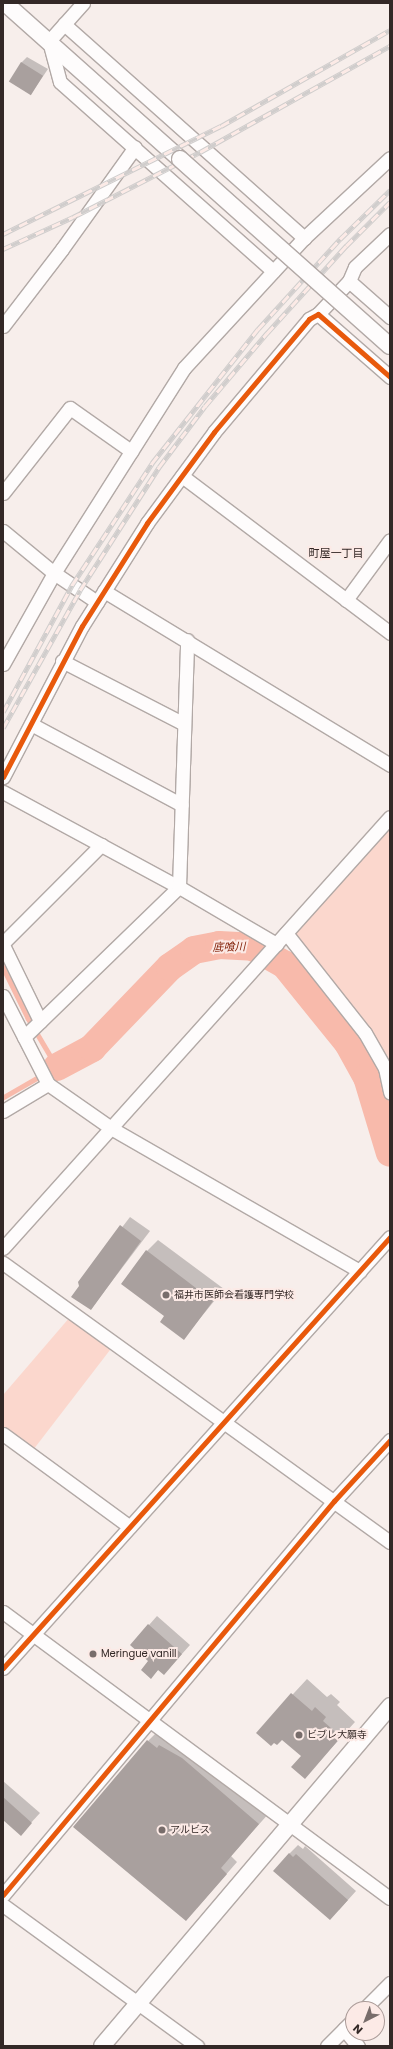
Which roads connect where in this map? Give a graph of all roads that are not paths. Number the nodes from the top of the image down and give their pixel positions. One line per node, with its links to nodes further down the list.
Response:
1 (5, 3): 4 (street)
2 (83, 3): 3 (street)
3 (64, 24): 4 (street); 8 (street)
4 (49, 41): 5 (street); 14 (street, bridge)
5 (135, 147): 9 (street); 13 (street)
6 (390, 158): 8 (street)
7 (390, 234): 10 (street)
8 (304, 238): 9 (street)
9 (273, 271): 16 (street)
10 (349, 281): 11 (street); 12 (street)
11 (318, 314): 15 (street); 17 (street)
12 (390, 317)
13 (3, 326)
14 (390, 346)
15 (390, 377)
16 (131, 451): 18 (street); 21 (street)
17 (182, 476): 22 (street); 23 (street)
18 (3, 493)
19 (3, 530): 21 (street)
20 (390, 540): 23 (street)
21 (54, 573): 24 (street); 28 (street)
22 (104, 591): 24 (street); 26 (street)
23 (346, 600): 25 (street)
24 (97, 602): 27 (street)
25 (390, 633)
26 (187, 640): 30 (street); 31 (street)
27 (62, 661): 29 (street); 30 (street)
28 (3, 664)
29 (30, 724): 32 (street); 34 (street)
30 (184, 724): 34 (street)
31 (390, 765)
32 (3, 777)
33 (3, 792): 36 (street)
34 (182, 805): 37 (street)
35 (390, 817): 38 (street)
36 (101, 845): 37 (street); 39 (street)
37 (179, 887): 40 (street); 42 (street)
38 (286, 933): 40 (street); 45 (street)
39 (3, 944): 42 (street)
40 (276, 944): 47 (street)
41 (3, 996): 43 (street)
42 (40, 1021): 43 (street)
43 (24, 1037): 44 (street)
44 (48, 1084): 46 (street); 47 (street)
45 (390, 1092)
46 (3, 1111)
47 (111, 1128): 49 (street); 51 (street)
48 (390, 1237): 51 (street)
49 (3, 1248)
50 (3, 1263): 52 (street)
51 (360, 1271): 52 (street)
52 (224, 1422): 55 (street); 56 (street)
53 (3, 1434): 56 (street)
54 (390, 1440): 55 (street)
55 (334, 1501): 57 (street); 62 (street)
56 (130, 1527): 59 (street)
57 (390, 1542)
58 (3, 1612): 59 (street)
59 (33, 1635): 60 (street); 62 (street)
60 (3, 1668)
61 (390, 1706): 63 (street)
62 (150, 1721): 63 (street); 64 (street)
63 (291, 1824): 65 (street); 69 (street)
64 (3, 1895)
65 (390, 1898)
66 (3, 1905): 69 (street)
67 (390, 1983): 68 (street)
68 (372, 2001)
69 (138, 2003): 71 (street); 72 (street)
70 (345, 2029): 73 (street)
71 (102, 2046)
72 (197, 2046)
73 (327, 2046)

